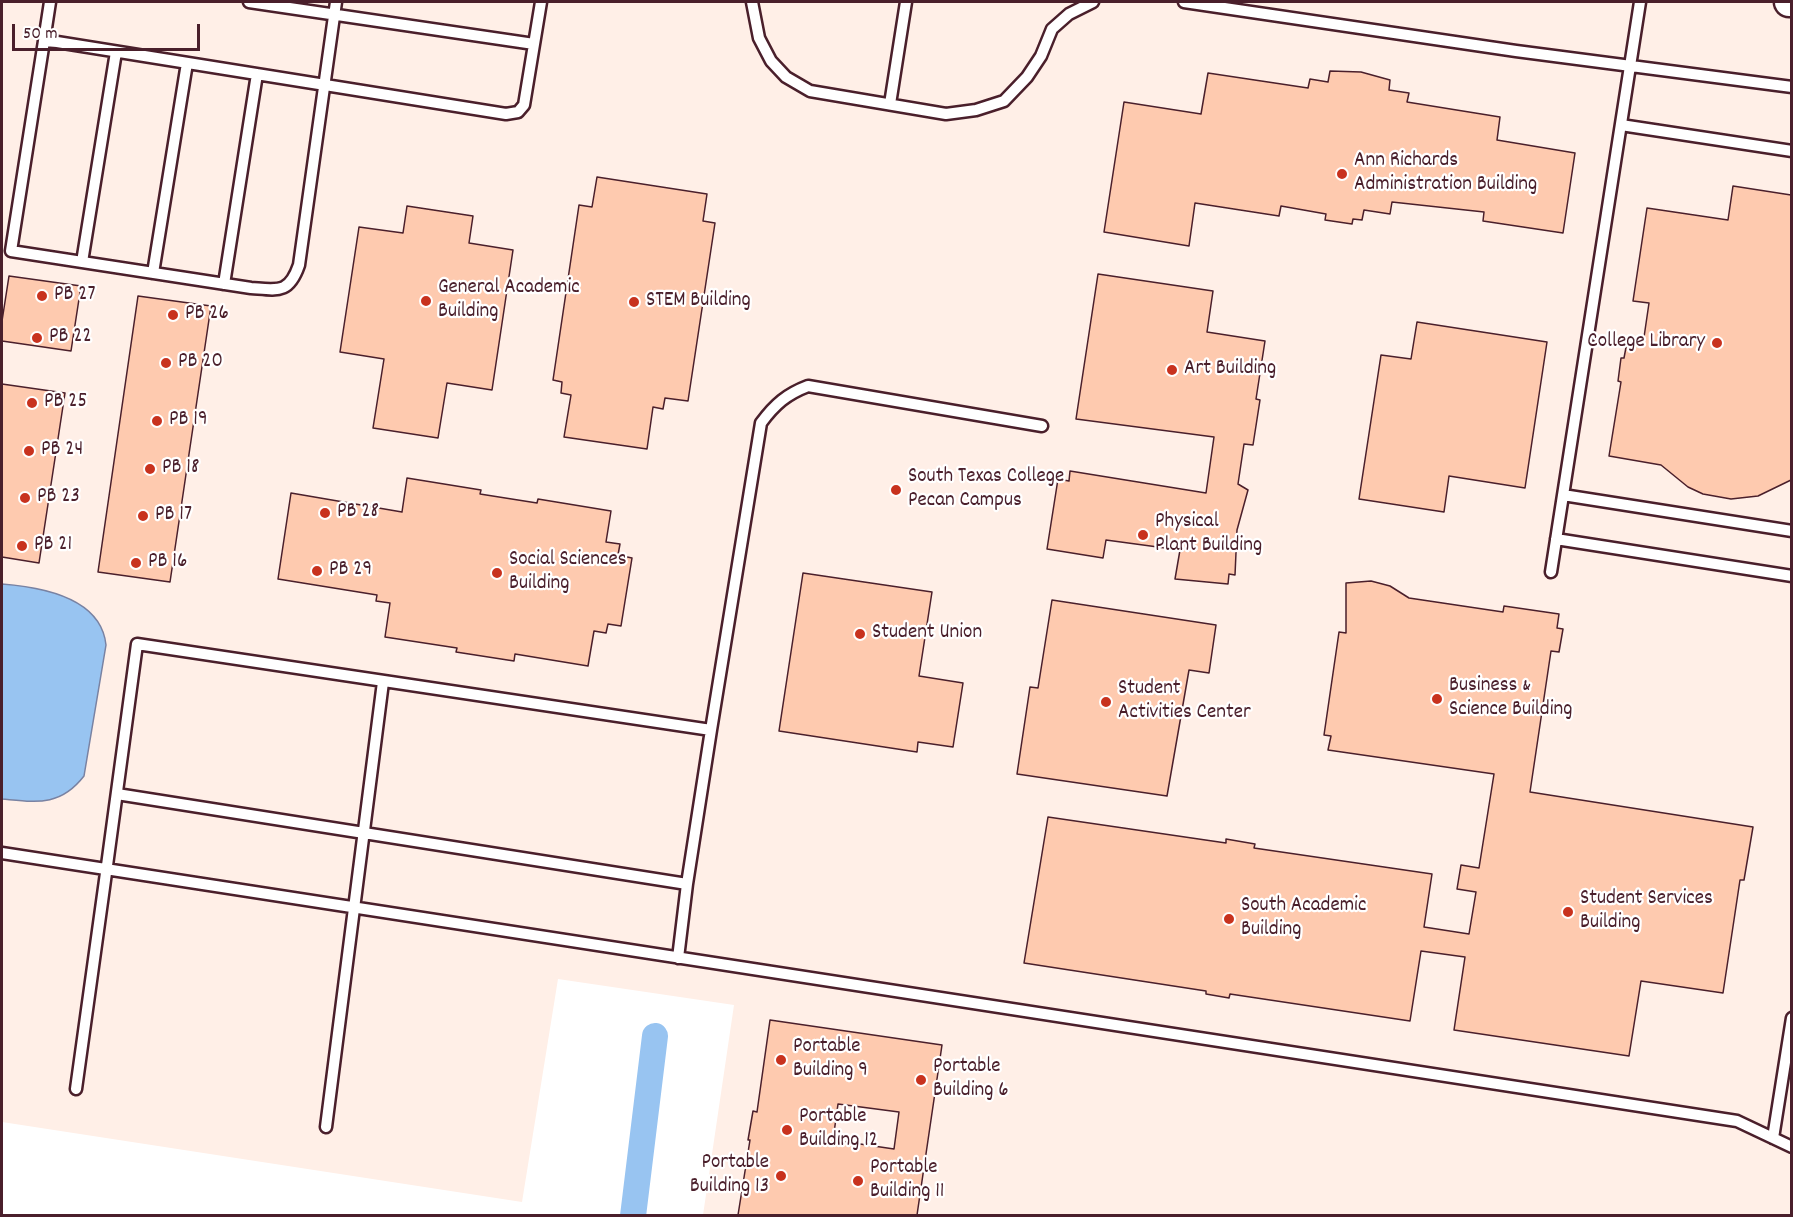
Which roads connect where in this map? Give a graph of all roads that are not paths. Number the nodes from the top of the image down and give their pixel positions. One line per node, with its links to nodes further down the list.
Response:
1 (50, 2): 11 (lane)
2 (249, 2): 10 (lane)
3 (336, 2): 10 (lane)
4 (542, 2): 12 (lane)
5 (752, 2): 19 (lane)
6 (906, 2): 19 (lane)
7 (1092, 2): 19 (lane)
8 (1184, 2): 15 (lane)
9 (1640, 2): 15 (lane)
10 (334, 15): 12 (lane); 17 (lane)
11 (44, 41): 13 (lane); 22 (lane)
12 (534, 44): 17 (lane)
13 (116, 52): 14 (lane); 23 (lane)
14 (187, 63): 16 (lane); 24 (lane)
15 (1630, 66): 18 (lane); 20 (lane)
16 (257, 74): 17 (lane); 25 (lane)
17 (325, 85): 25 (lane)
18 (1791, 87)
19 (891, 104)
20 (1621, 125): 21 (lane); 27 (lane)
21 (1791, 151)
22 (6, 250): 23 (lane)
23 (82, 262): 24 (lane)
24 (153, 273): 25 (lane)
25 (224, 284)
26 (1042, 426): 33 (lane)
27 (1563, 495): 28 (lane); 29 (lane)
28 (1791, 531)
29 (1556, 539): 30 (lane); 31 (lane)
30 (1551, 572)
31 (1791, 576)
32 (382, 682): 33 (lane); 34 (lane); 35 (lane)
33 (711, 730): 38 (lane)
34 (117, 794): 35 (lane); 37 (lane)
35 (363, 833): 38 (lane); 39 (lane)
36 (2, 853): 37 (lane)
37 (107, 870): 39 (lane); 43 (lane)
38 (687, 884): 40 (lane)
39 (354, 908): 40 (lane); 44 (lane)
40 (678, 958): 45 (lane)
41 (1791, 1018): 42 (lane)
42 (1789, 1048): 45 (lane)
43 (76, 1089)
44 (326, 1127)
45 (1773, 1138): 46 (lane)
46 (1791, 1147)

